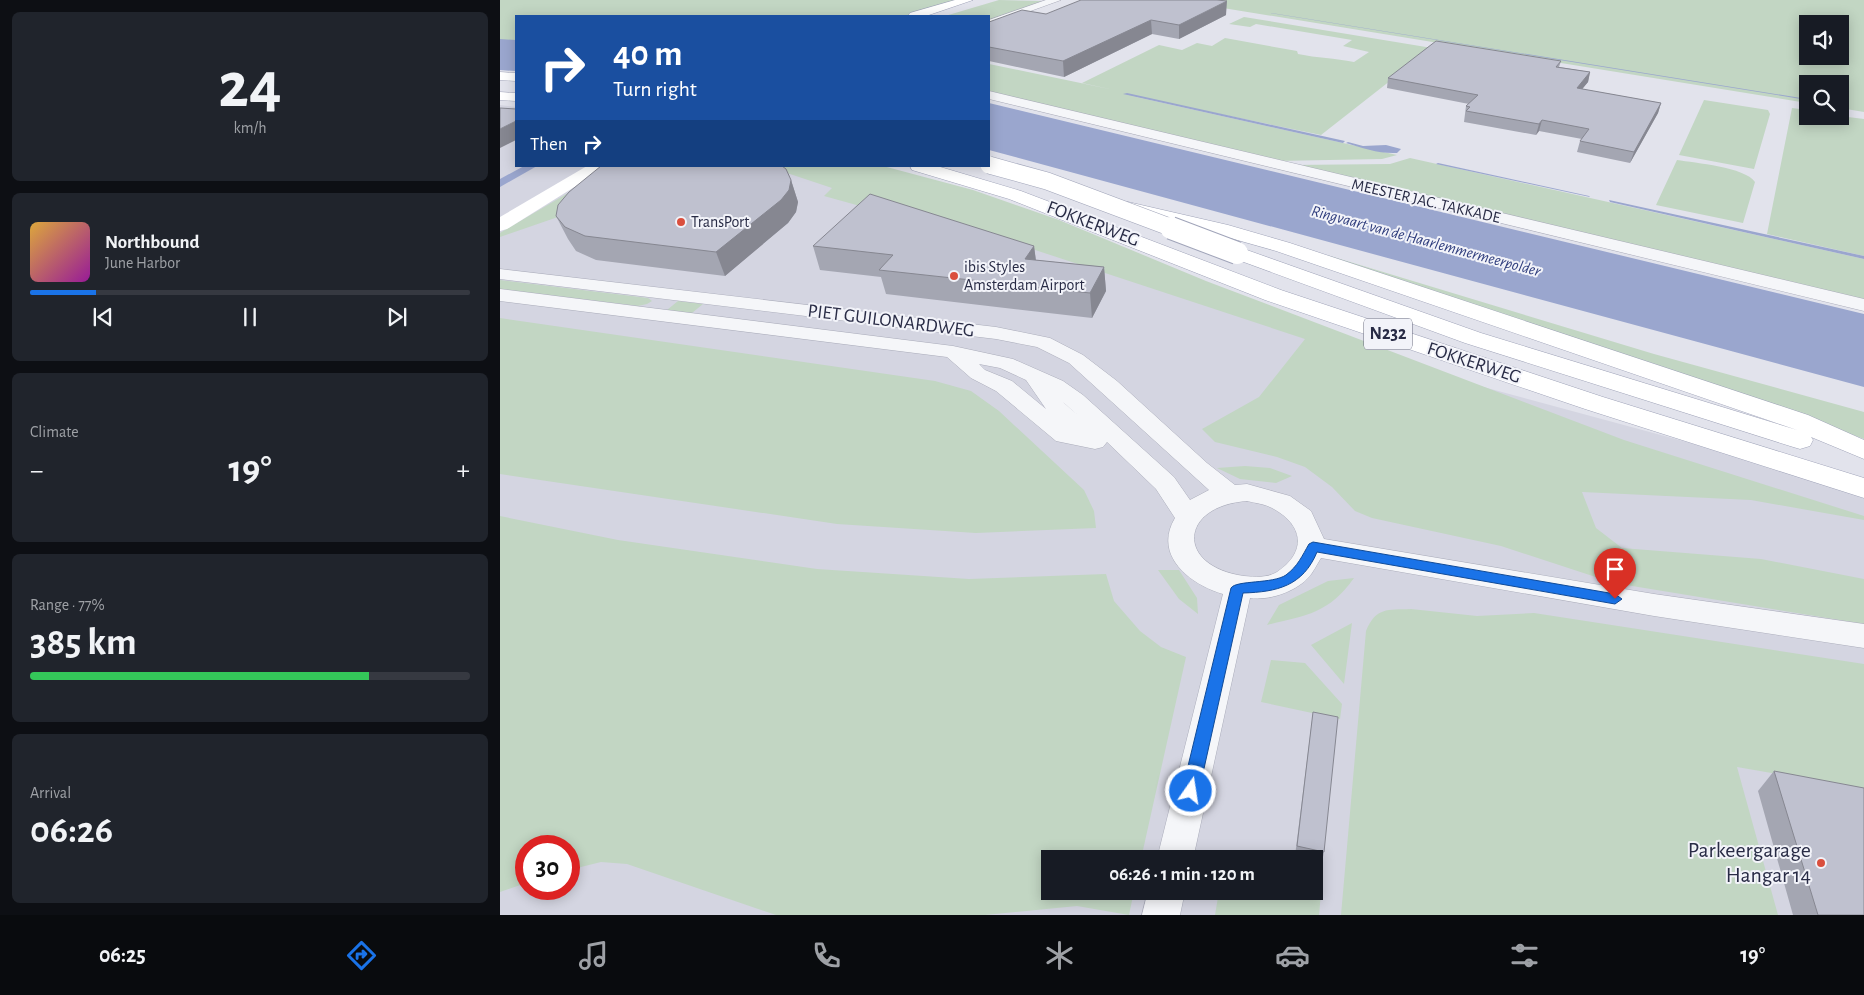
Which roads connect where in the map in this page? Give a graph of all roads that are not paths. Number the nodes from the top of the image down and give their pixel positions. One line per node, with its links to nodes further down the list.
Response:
1 (967, 0): 4 (main road)
2 (1056, 0): 6 (street)
3 (982, 1): 5 (main road)
4 (917, 15)
5 (937, 15)
6 (990, 23)
7 (500, 76): 8 (main road)
8 (515, 77)
9 (500, 85): 10 (main road)
10 (515, 86)
11 (990, 95): 23 (street, MEESTER JAC. TAKKADE)
12 (500, 96): 13 (main road)
13 (515, 97)
14 (990, 165): 29 (main road, FOKKERWEG / N232, bridge)
15 (575, 167): 19 (main road)
16 (598, 167): 20 (main road)
17 (921, 167): 30 (main road, FOKKERWEG / N232)
18 (974, 167): 28 (main road, N232)
19 (500, 210)
20 (500, 224)
21 (500, 274): 31 (street, PIET GUILONARDWEG)
22 (500, 295): 24 (street, PIET GUILONARDWEG)
23 (1864, 305)
24 (952, 352): 25 (street, PIET GUILONARDWEG); 26 (street, PIET GUILONARDWEG)
25 (1032, 376): 26 (street, PIET GUILONARDWEG); 27 (street, PIET GUILONARDWEG)
26 (1095, 442): 27 (street, PIET GUILONARDWEG)
27 (1127, 449): 32 (street, PIET GUILONARDWEG)
28 (1864, 450)
29 (1864, 459)
30 (1864, 488)
31 (1229, 493): 32 (street); 33 (street)
32 (1187, 516): 34 (street)
33 (1313, 547): 34 (street); 35 (street)
34 (1238, 588): 36 (street)
35 (1864, 636)
36 (1177, 850)
37 (1165, 900): 38 (street)
38 (1161, 915)

